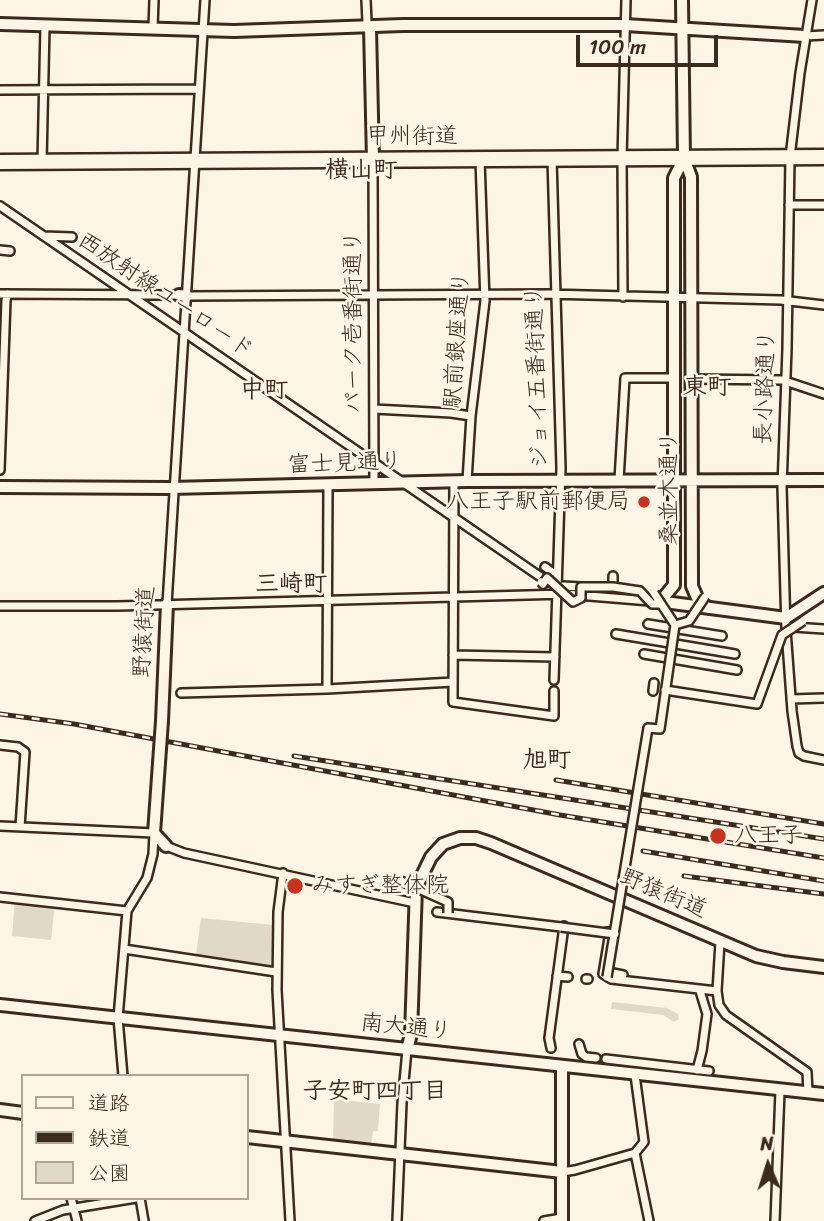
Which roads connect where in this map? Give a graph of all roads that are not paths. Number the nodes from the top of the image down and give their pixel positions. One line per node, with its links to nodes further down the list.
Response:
1 (154, 0): 11 (street)
2 (205, 0): 13 (street, 野猿街道)
3 (366, 0): 10 (street)
4 (626, 0): 8 (street)
5 (682, 0): 12 (street, 桑並木通り)
6 (812, 0): 15 (street, 長小路通り)
7 (0, 24): 9 (street)
8 (625, 25): 10 (street); 12 (street); 23 (street)
9 (45, 26): 11 (street); 18 (street)
10 (370, 27): 13 (street); 24 (street)
11 (153, 28): 13 (street)
12 (682, 28): 15 (street); 20 (street, 桑並木通り)
13 (203, 30): 16 (street, 野猿街道)
14 (824, 35): 15 (street)
15 (805, 36): 19 (street, 長小路通り)
16 (199, 89): 18 (street); 28 (street, 野猿街道)
17 (0, 90): 18 (street)
18 (43, 90): 27 (street)
19 (790, 157): 20 (highway, 甲州街道); 21 (highway, 甲州街道); 29 (street, 長小路通り)
20 (684, 158): 23 (highway, 甲州街道); 43 (street, 桑並木通り); 44 (street, 桑並木通り)
21 (824, 158)
22 (552, 159): 23 (highway, 甲州街道); 25 (highway, 甲州街道); 38 (street, ジョイ五番街通り)
23 (622, 159): 42 (street)
24 (373, 160): 25 (highway, 甲州街道); 28 (highway, 甲州街道); 40 (street, パーク壱番街通り)
25 (480, 160): 37 (street, 駅前銀座通り)
26 (0, 162): 27 (highway, 甲州街道)
27 (42, 162): 28 (highway, 甲州街道)
28 (195, 167): 41 (street, 野猿街道)
29 (789, 205): 30 (street); 45 (street, 長小路通り)
30 (824, 205)
31 (0, 206): 32 (street, 西放射線ユーロード)
32 (43, 236): 33 (street); 39 (street, 西放射線ユーロード)
33 (72, 237)
34 (0, 250): 35 (street)
35 (10, 251)
36 (4, 294): 39 (street); 55 (street)
37 (485, 294): 38 (street); 40 (street); 53 (street, 駅前銀座通り)
38 (555, 294): 42 (street); 57 (street, ジョイ五番街通り)
39 (130, 295): 41 (street); 47 (street, 西放射線ユーロード)
40 (373, 295): 41 (street); 52 (street, パーク壱番街通り)
41 (185, 296): 47 (street, 野猿街道)
42 (623, 297): 43 (street)
43 (674, 298): 44 (street); 48 (street, 桑並木通り)
44 (691, 298): 45 (street); 49 (street, 桑並木通り)
45 (788, 300): 46 (street); 50 (street, 長小路通り)
46 (824, 305)
47 (184, 332): 54 (street, 西放射線ユーロード); 68 (street, 野猿街道)
48 (675, 378): 58 (street); 59 (street, 桑並木通り)
49 (691, 379): 50 (street); 56 (street, 桑並木通り)
50 (786, 381): 51 (street); 60 (street, 長小路通り)
51 (824, 394)
52 (374, 409): 53 (street); 54 (street, パーク壱番街通り)
53 (471, 416): 63 (street, 駅前銀座通り)
54 (374, 463): 64 (street, 西放射線ユーロード); 65 (street, パーク壱番街通り)
55 (0, 470)
56 (691, 479): 59 (street, 富士見通り); 60 (street, 富士見通り); 80 (street, 桑並木通り)
57 (560, 480): 58 (street, 富士見通り); 63 (street, 富士見通り); 74 (street, ジョイ五番街通り)
58 (620, 480): 59 (street, 富士見通り)
59 (674, 480): 71 (street, 桑並木通り)
60 (782, 480): 61 (street, 富士見通り); 83 (street, 長小路通り)
61 (824, 480)
62 (454, 481): 63 (street, 富士見通り); 64 (street, 富士見通り); 69 (street)
63 (467, 481)
64 (404, 483): 65 (street, 富士見通り); 69 (street, 西放射線ユーロード)
65 (374, 484): 66 (street, 富士見通り)
66 (328, 486): 68 (street, 富士見通り); 78 (street)
67 (0, 487): 68 (street, 富士見通り)
68 (173, 488): 79 (street, 野猿街道)
69 (453, 517): 74 (street, 西放射線ユーロード, bridge); 76 (street)
70 (613, 576): 73 (street)
71 (674, 585): 77 (street); 80 (street)
72 (581, 587): 73 (street, bridge); 74 (street); 74 (street, bridge)
73 (613, 587): 77 (street, bridge)
74 (558, 592): 76 (street); 77 (street); 97 (street, ジョイ五番街通り)
75 (824, 593): 83 (street)
76 (454, 598): 78 (street); 96 (street)
77 (656, 599): 80 (street); 82 (street, bridge)
78 (326, 601): 79 (street); 104 (street)
79 (167, 604): 81 (street); 114 (street, 野猿街道, bridge)
80 (692, 605): 82 (street, bridge); 83 (street); 86 (street, bridge)
81 (0, 606)
82 (668, 615): 86 (street, bridge)
83 (786, 618): 87 (street); 109 (street, 長小路通り)
84 (803, 621): 105 (street, bridge)
85 (648, 624): 90 (street)
86 (674, 629): 89 (street, bridge); 92 (street, bridge)
87 (824, 629)
88 (616, 634): 95 (street)
89 (684, 635)
90 (722, 636)
91 (662, 647): 92 (street, bridge)
92 (671, 648): 93 (street); 99 (street, bridge)
93 (683, 650)
94 (644, 654): 101 (street)
95 (735, 654)
96 (453, 655): 97 (street); 103 (street)
97 (555, 657): 102 (street, ジョイ五番街通り)
98 (659, 661): 99 (street)
99 (669, 662): 100 (street); 105 (street, bridge)
100 (681, 664)
101 (737, 670)
102 (554, 680)
103 (453, 682): 104 (street); 106 (street)
104 (327, 689): 107 (street)
105 (665, 690): 125 (street, bridge)
106 (554, 691)
107 (181, 693)
108 (824, 698): 109 (street)
109 (791, 699): 111 (street, 長小路通り)
110 (0, 745): 113 (street)
111 (824, 760)
112 (0, 826): 113 (street)
113 (20, 827): 114 (street)
114 (154, 833): 115 (street); 120 (street)
115 (166, 846): 116 (street)
116 (283, 873): 119 (street); 129 (street)
117 (401, 881): 122 (street, bridge)
118 (0, 897): 120 (street)
119 (415, 903): 126 (street, 野猿街道); 139 (street, 野猿街道)
120 (127, 911): 127 (street)
121 (437, 912): 122 (street, bridge)
122 (449, 913): 123 (street)
123 (561, 924): 125 (street, bridge); 130 (street)
124 (607, 926): 125 (street, bridge)
125 (613, 934): 130 (street); 131 (street, bridge); 133 (street)
126 (720, 942): 128 (street); 134 (street, 野猿街道)
127 (124, 949): 129 (street); 136 (street)
128 (824, 967)
129 (276, 972): 137 (street)
130 (556, 974): 132 (street); 138 (street)
131 (624, 975)
132 (568, 977)
133 (700, 991): 134 (street); 144 (street)
134 (716, 991): 149 (street)
135 (0, 1005): 136 (street, 南大通り)
136 (118, 1018): 137 (street, 南大通り); 146 (street)
137 (279, 1035): 139 (street, 南大通り); 154 (street)
138 (551, 1048)
139 (407, 1050): 143 (street, 南大通り); 156 (street)
140 (582, 1053): 141 (street)
141 (596, 1058)
142 (606, 1059): 144 (street)
143 (562, 1067): 147 (street, 南大通り); 157 (street)
144 (697, 1070): 145 (street)
145 (709, 1071)
146 (123, 1074)
147 (635, 1075): 148 (street, 南大通り); 155 (street)
148 (780, 1091): 149 (street, 南大通り); 170 (street)
149 (808, 1093): 150 (street)
150 (824, 1094)
151 (0, 1110): 152 (street)
152 (21, 1112)
153 (248, 1137): 154 (street)
154 (286, 1141): 156 (street); 166 (street)
155 (635, 1153): 157 (street); 169 (street)
156 (400, 1154): 157 (street); 167 (street)
157 (562, 1172): 162 (street)
158 (72, 1200): 161 (street)
159 (126, 1200): 161 (street)
160 (139, 1200): 165 (street)
161 (74, 1209): 163 (street); 164 (street)
162 (562, 1220): 168 (street)
163 (35, 1221)
164 (77, 1221)
165 (145, 1221)
166 (290, 1221)
167 (397, 1221)
168 (544, 1221)
169 (649, 1221)
170 (775, 1221)

